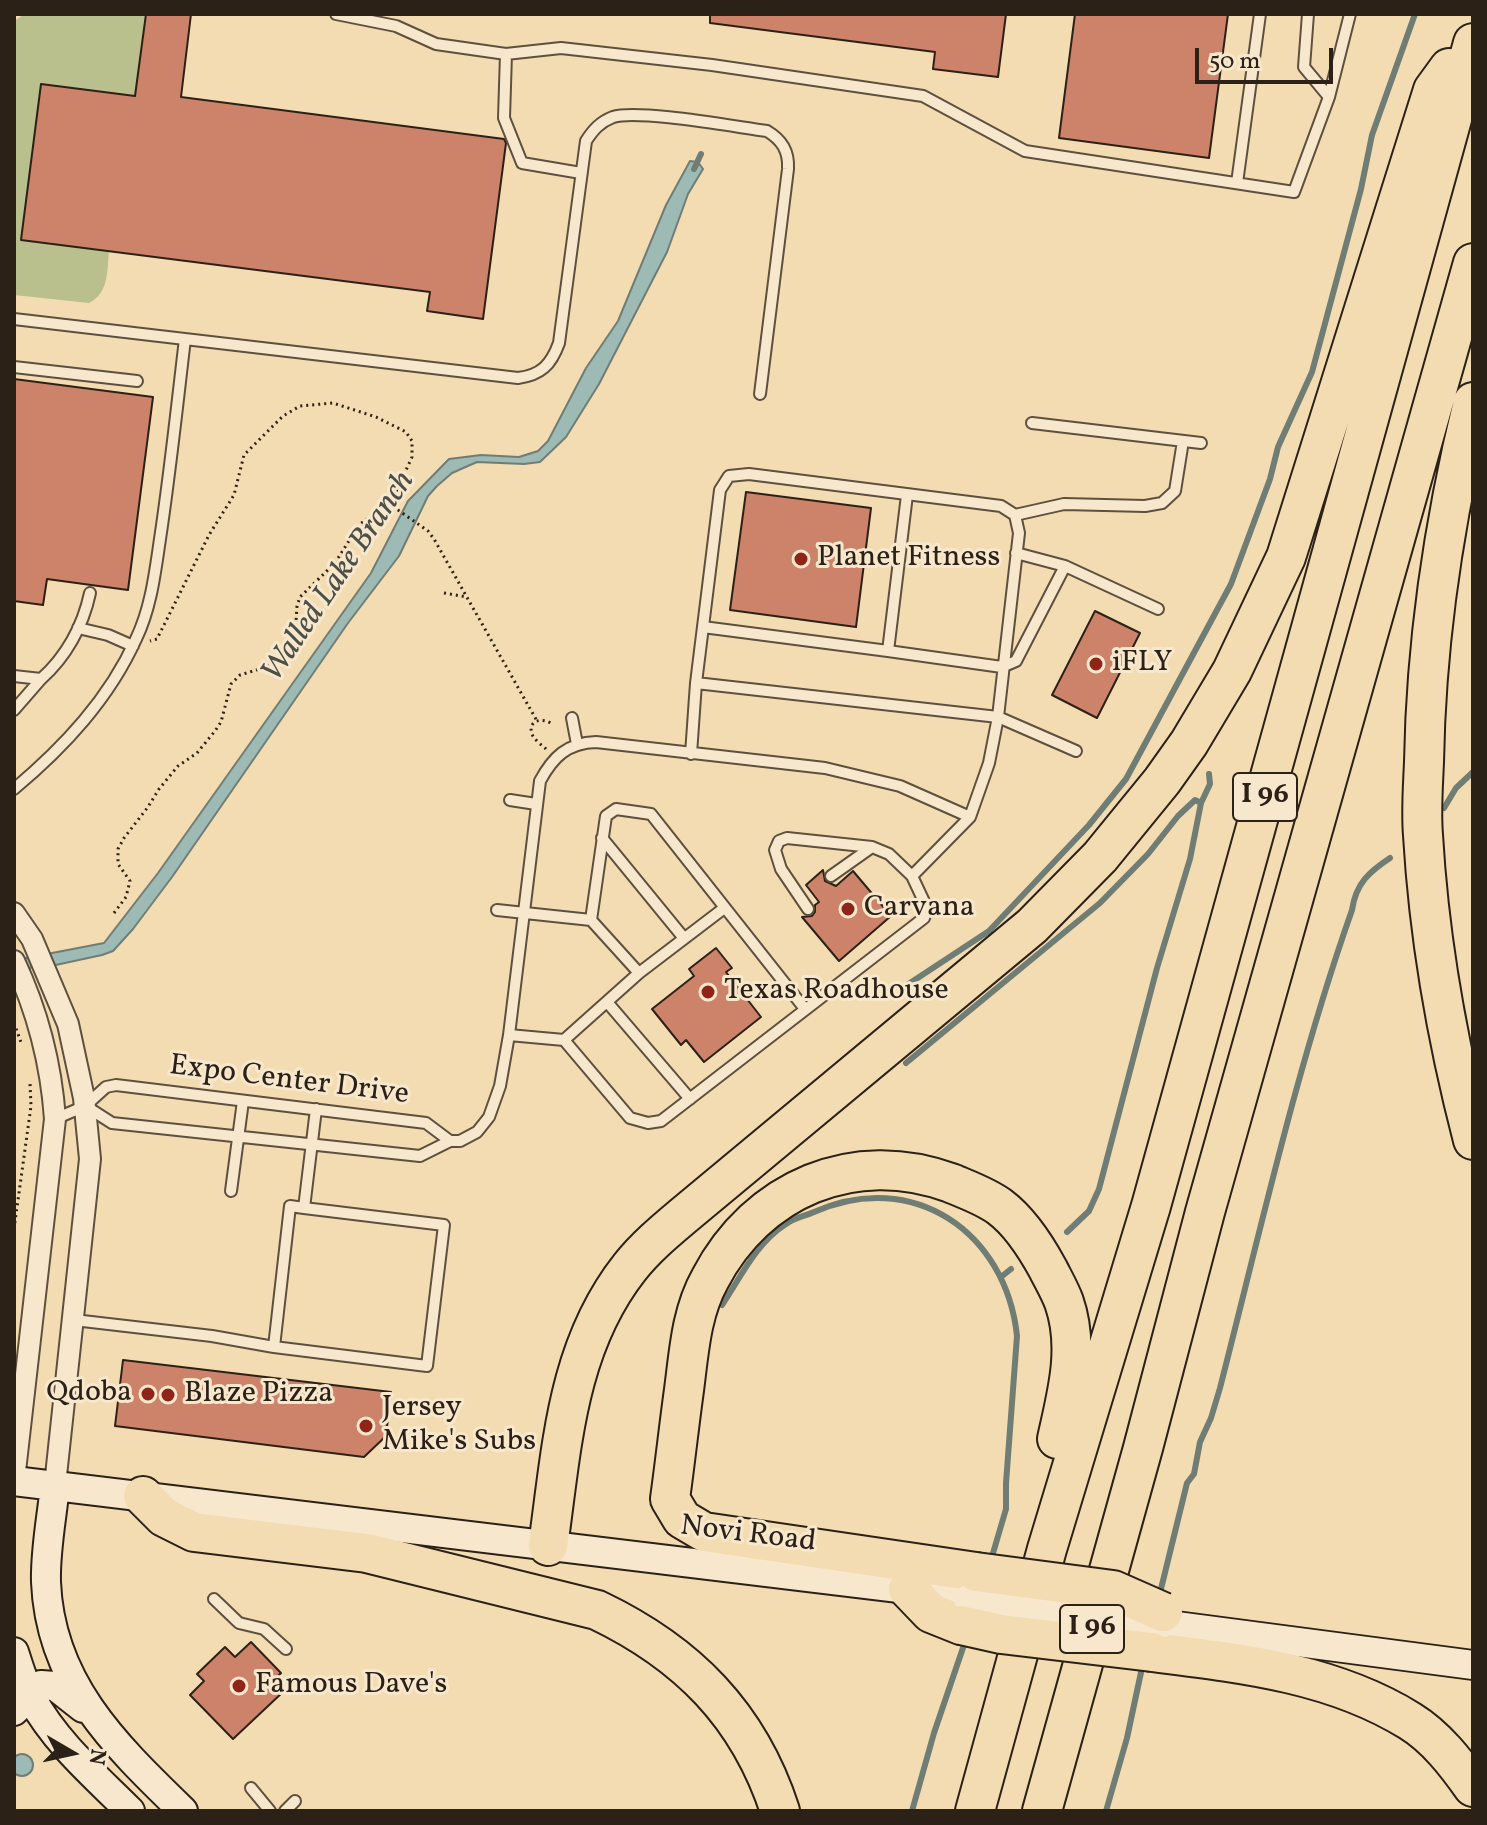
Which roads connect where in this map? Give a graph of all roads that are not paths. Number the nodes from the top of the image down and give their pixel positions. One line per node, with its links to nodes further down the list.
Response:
1 (336, 14): 7 (lane)
2 (1260, 14): 10 (lane)
3 (1308, 14): 8 (lane)
4 (1350, 14): 8 (lane)
5 (1473, 33): 79 (highway)
6 (1473, 43): 80 (highway, I 96)
7 (506, 54): 9 (lane); 10 (lane)
8 (1329, 97): 10 (lane)
9 (581, 173): 13 (lane); 16 (lane)
10 (1237, 183)
11 (1473, 263): 75 (highway, I 96)
12 (14, 319): 13 (lane)
13 (185, 339): 29 (lane)
14 (14, 367): 15 (lane)
15 (137, 381)
16 (760, 394)
17 (1473, 402): 68 (highway)
18 (1032, 423): 19 (lane)
19 (1183, 441): 20 (lane); 22 (lane)
20 (1201, 443)
21 (907, 495): 22 (lane); 27 (lane); 30 (lane)
22 (1015, 515): 23 (lane)
23 (1016, 553): 24 (lane); 31 (lane)
24 (1065, 566): 26 (lane); 31 (lane)
25 (90, 593): 28 (lane)
26 (1158, 609)
27 (703, 627): 30 (lane); 34 (lane)
28 (78, 628): 29 (lane); 33 (lane)
29 (133, 646): 41 (lane)
30 (888, 651): 31 (lane)
31 (1002, 667): 36 (lane)
32 (14, 676): 33 (lane)
33 (41, 679): 35 (lane)
34 (696, 683): 36 (lane); 40 (lane)
35 (14, 710)
36 (998, 717): 39 (lane); 44 (lane)
37 (572, 718): 38 (lane)
38 (577, 744): 40 (lane); 43 (lane)
39 (1076, 751)
40 (691, 754): 44 (lane)
41 (14, 789)
42 (510, 800): 43 (lane)
43 (536, 804): 53 (lane)
44 (970, 817): 48 (lane)
45 (602, 838): 49 (lane); 54 (lane); 55 (lane)
46 (872, 847): 47 (lane); 48 (lane); 50 (lane)
47 (831, 876)
48 (912, 876): 59 (lane)
49 (723, 909): 55 (lane); 59 (lane)
50 (808, 909)
51 (497, 910): 53 (lane)
52 (14, 913): 64 (street)
53 (524, 913): 54 (lane); 60 (lane)
54 (591, 920): 57 (lane)
55 (683, 937): 57 (lane)
56 (14, 961): 66 (street)
57 (639, 973): 58 (lane)
58 (607, 1002): 61 (lane); 62 (lane)
59 (805, 1009): 62 (lane)
60 (509, 1035): 61 (lane); 69 (lane)
61 (564, 1040): 62 (lane)
62 (690, 1099)
63 (243, 1101): 64 (lane, Expo Center Drive); 65 (lane, Expo Center Drive); 67 (lane)
64 (85, 1106): 66 (lane, Expo Center Drive); 67 (lane, Expo Center Drive); 73 (street)
65 (316, 1109): 69 (lane, Expo Center Drive); 70 (lane)
66 (55, 1119): 76 (street)
67 (239, 1137): 70 (lane, Expo Center Drive); 71 (lane)
68 (1473, 1140)
69 (450, 1141): 70 (lane, Expo Center Drive)
70 (311, 1144): 72 (lane)
71 (231, 1191)
72 (304, 1208): 74 (lane); 74 (lane)
73 (74, 1320): 74 (lane); 77 (street)
74 (274, 1347)
75 (1143, 1448): 99 (highway, I 96); 100 (highway)
76 (14, 1480): 77 (main road, Novi Road)
77 (55, 1485): 78 (main road, Novi Road); 89 (main road)
78 (143, 1496): 79 (main road, Novi Road); 97 (highway)
79 (548, 1546): 81 (main road, Novi Road)
80 (1047, 1549): 82 (highway); 98 (highway, I 96)
81 (908, 1589): 82 (highway)
82 (968, 1598): 84 (highway, bridge); 84 (highway, bridge)
83 (214, 1599): 85 (lane)
84 (1163, 1628): 87 (main road); 90 (highway)
85 (286, 1649)
86 (14, 1652): 88 (main road)
87 (1473, 1665)
88 (22, 1704): 89 (main road); 93 (main road)
89 (91, 1713): 94 (main road)
90 (1473, 1787)
91 (251, 1788): 95 (lane)
92 (295, 1801): 96 (lane)
93 (130, 1811)
94 (183, 1811)
95 (270, 1811)
96 (285, 1811)
97 (780, 1811)
98 (975, 1811)
99 (1042, 1811)
100 (1065, 1811)

